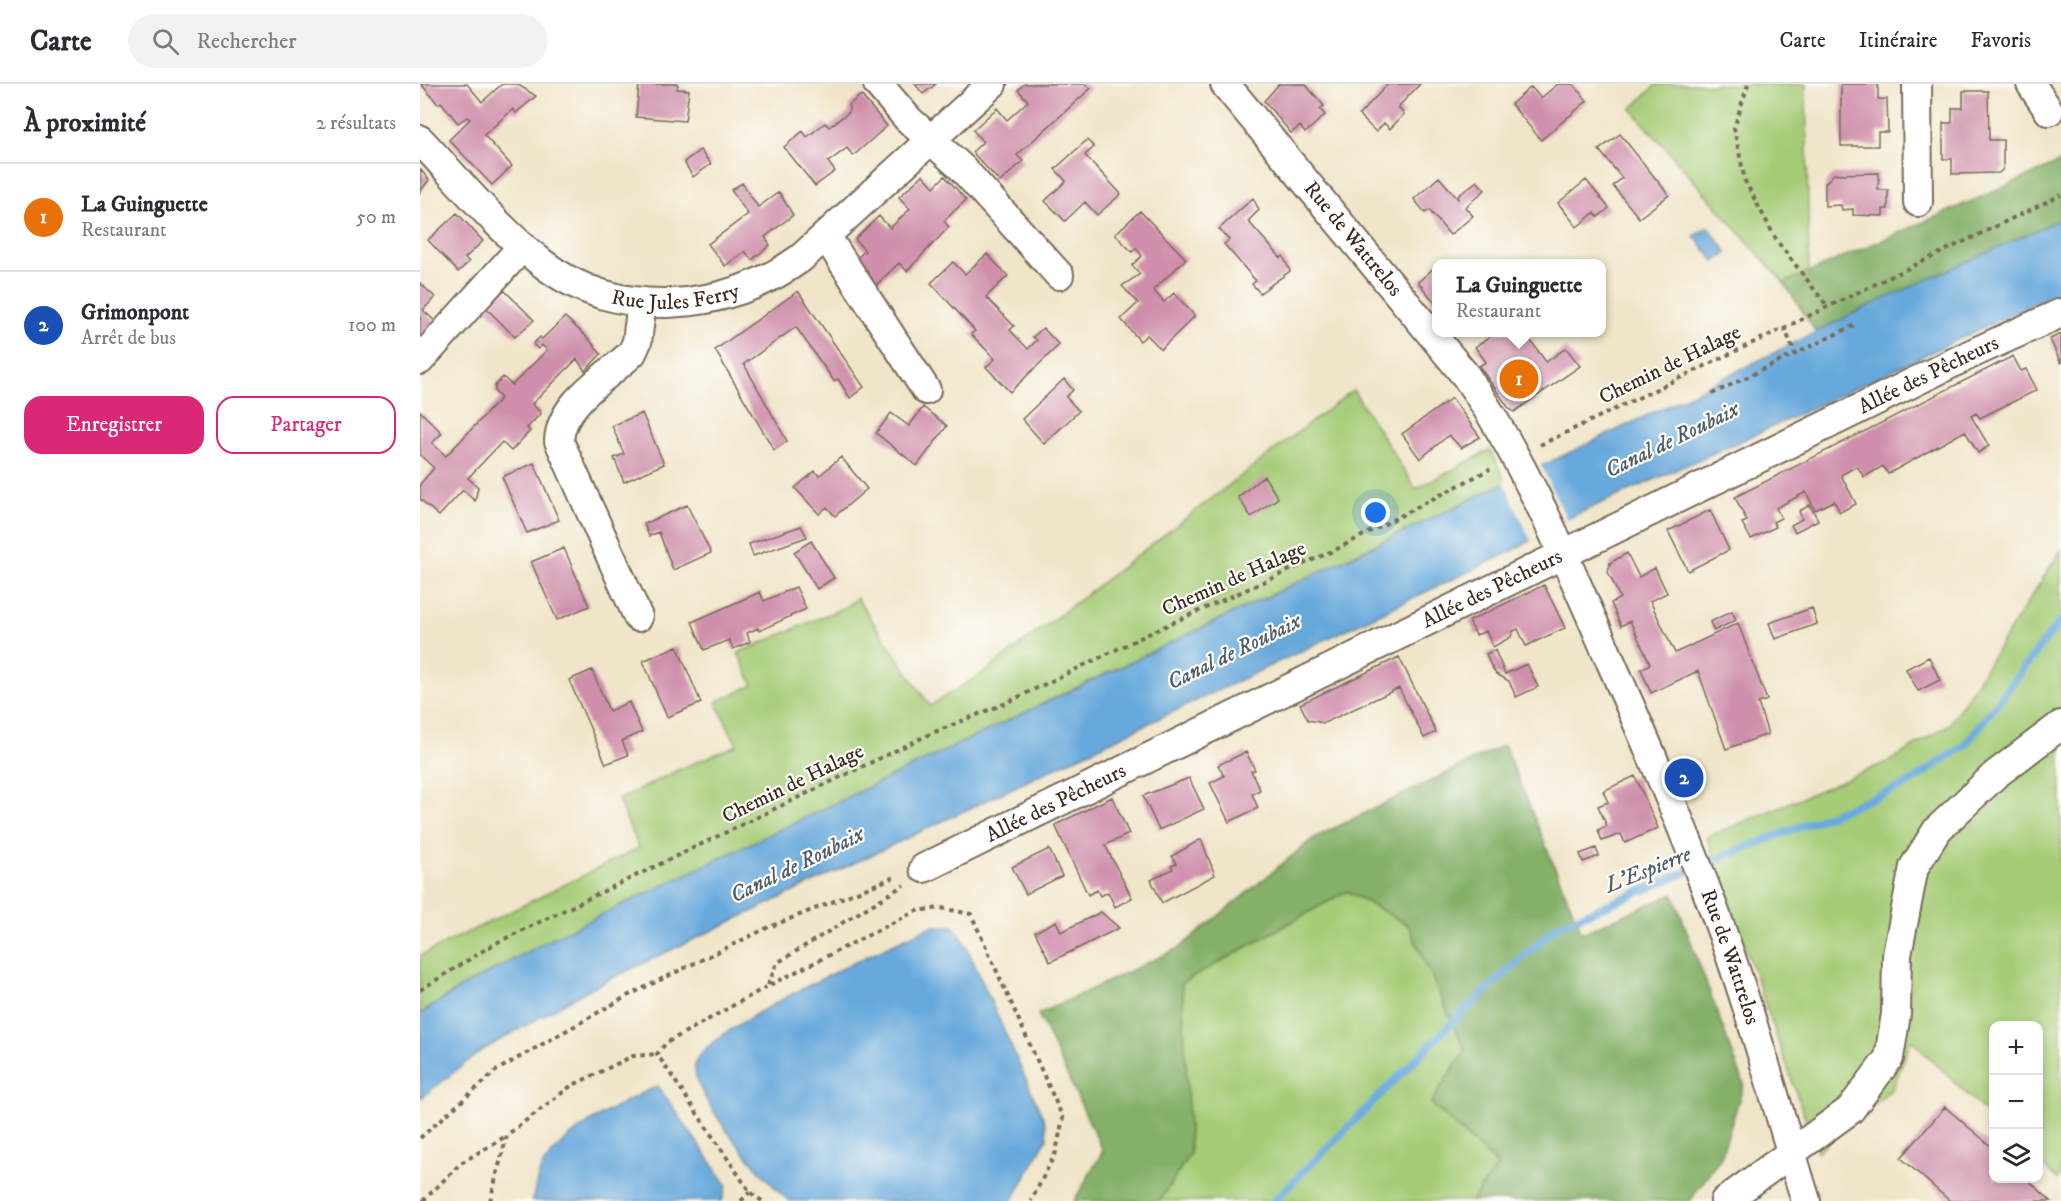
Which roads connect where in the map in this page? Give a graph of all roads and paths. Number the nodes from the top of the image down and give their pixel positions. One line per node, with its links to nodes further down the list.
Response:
1 (878, 84): 9 (street)
2 (992, 84): 9 (street, Rue Jules Ferry)
3 (1226, 84): 20 (street, Rue de Wattrelos)
4 (1748, 84): 16 (path)
5 (1917, 84): 11 (street)
6 (2031, 84): 7 (street)
7 (2049, 111)
8 (420, 140): 13 (street, Rue Jules Ferry)
9 (932, 140): 12 (street, Rue Jules Ferry); 14 (street)
10 (2061, 195): 16 (path, Chemin de Halage)
11 (1918, 202)
12 (826, 236): 15 (street, Rue Jules Ferry); 24 (street)
13 (522, 247): 15 (street, Rue Jules Ferry); 23 (street)
14 (1059, 275)
15 (642, 303): 28 (street)
16 (1828, 308): 19 (path, Chemin de Halage)
17 (2061, 312): 27 (street, Allée des Pêcheurs)
18 (1855, 324): 22 (path)
19 (1784, 327): 22 (path); 26 (path, Chemin de Halage)
20 (1432, 335)
21 (1434, 337): 26 (street, Rue de Wattrelos)
22 (1795, 353): 25 (path)
23 (420, 360)
24 (926, 390)
25 (1712, 394)
26 (1515, 457): 27 (street, Rue de Wattrelos); 32 (path, Chemin de Halage)
27 (1560, 550): 30 (street, Allée des Pêcheurs); 36 (street, Rue de Wattrelos)
28 (638, 617)
29 (2061, 725): 36 (street)
30 (924, 868): 31 (path); 35 (path)
31 (768, 986): 33 (path); 42 (path)
32 (420, 990)
33 (657, 1054): 34 (path); 37 (path)
34 (507, 1136): 38 (path); 39 (path)
35 (420, 1138)
36 (1791, 1153): 43 (street); 44 (street, Rue de Wattrelos)
37 (750, 1192): 40 (path); 41 (path)
38 (423, 1201)
39 (490, 1201)
40 (741, 1201)
41 (762, 1201)
42 (1031, 1201)
43 (1725, 1201)
44 (1806, 1201)

